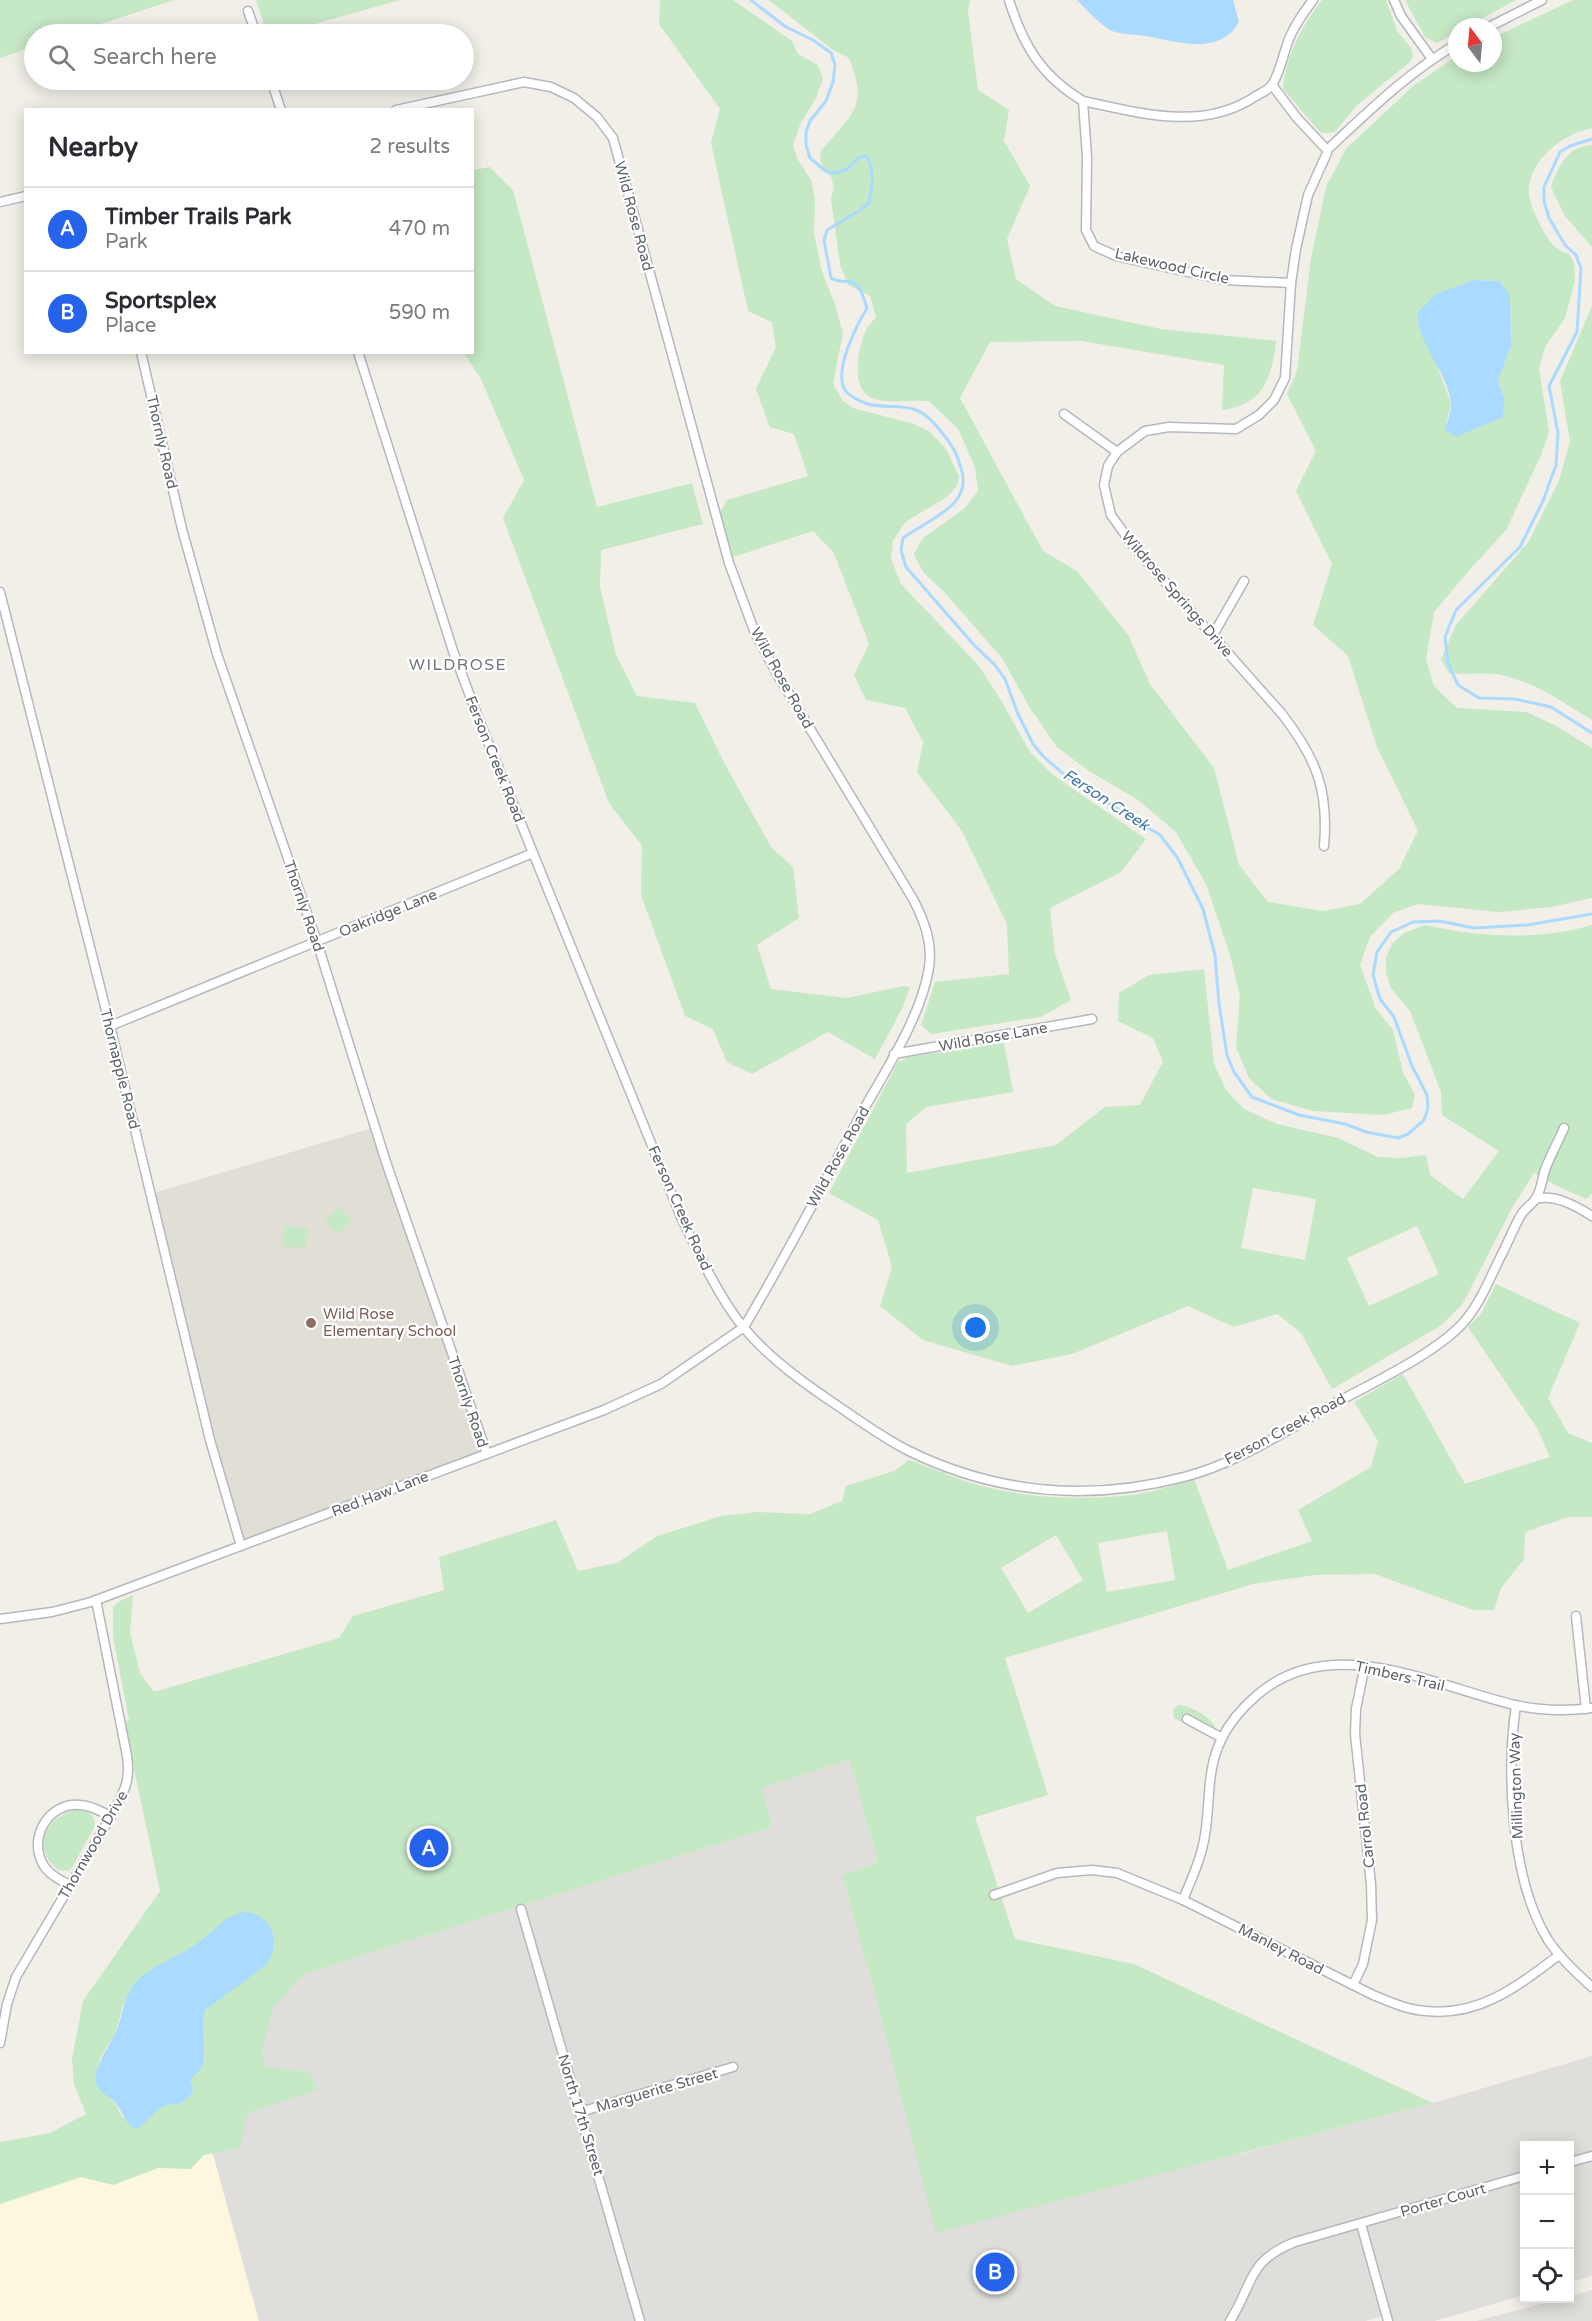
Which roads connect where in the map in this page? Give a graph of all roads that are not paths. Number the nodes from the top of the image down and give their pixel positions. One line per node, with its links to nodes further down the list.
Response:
1 (1010, 0): 12 (street)
2 (1313, 0): 10 (street)
3 (1394, 0): 9 (street)
4 (1542, 0): 6 (street)
5 (248, 11): 7 (street)
6 (1502, 20)
7 (253, 24)
8 (1448, 49): 9 (street, Wildrose Springs Drive)
9 (1432, 59): 15 (street, Wildrose Springs Drive)
10 (1272, 85): 12 (street); 15 (street)
11 (274, 90): 13 (street)
12 (1083, 101): 18 (street, Lakewood Circle)
13 (280, 108)
14 (405, 108): 31 (street, Wild Rose Road)
15 (1327, 150): 18 (street, Wildrose Springs Drive)
16 (24, 196): 17 (street)
17 (0, 202)
18 (1291, 283): 22 (street, Wildrose Springs Drive)
19 (141, 354): 28 (street, Thornly Road)
20 (359, 354): 27 (street, Ferson Creek Road)
21 (1064, 414): 22 (street)
22 (1117, 452): 25 (street, Wildrose Springs Drive)
23 (1244, 581): 25 (street)
24 (0, 592): 30 (street, Thornapple Road)
25 (1212, 635): 26 (street, Wildrose Springs Drive)
26 (1324, 846)
27 (533, 853): 28 (street, Oakridge Lane); 35 (street, Ferson Creek Road)
28 (317, 942): 30 (street, Oakridge Lane); 36 (street, Thornly Road)
29 (1092, 1019): 31 (street, Wild Rose Lane)
30 (110, 1026): 37 (street, Thornapple Road)
31 (894, 1054): 35 (street, Wild Rose Road)
32 (1564, 1128): 33 (street, Ferson Creek Road)
33 (1536, 1199): 34 (street); 35 (street, Ferson Creek Road)
34 (1592, 1216)
35 (744, 1327): 36 (street, Red Haw Lane)
36 (486, 1454): 37 (street, Red Haw Lane)
37 (241, 1546): 38 (street, Red Haw Lane)
38 (96, 1600): 40 (street, Red Haw Lane); 46 (street, Thornwood Drive)
39 (1576, 1616): 43 (street)
40 (0, 1619)
41 (1365, 1665): 42 (street, Timbers Trail); 45 (street, Timbers Trail); 52 (street, Carrol Road)
42 (1516, 1705): 43 (street, Timbers Trail); 51 (street, Millington Way)
43 (1589, 1708)
44 (1187, 1719): 45 (street)
45 (1222, 1738): 49 (street, Timbers Trail)
46 (111, 1816): 47 (street, Thornwood Drive); 47 (street)
47 (70, 1885): 55 (street, Thornwood Drive)
48 (994, 1895): 49 (street, Manley Road)
49 (1183, 1900): 52 (street, Manley Road)
50 (521, 1909): 58 (street, North 17th Street)
51 (1559, 1955): 52 (street, Manley Road); 53 (street, Millington Way)
52 (1353, 1985)
53 (1592, 1987)
54 (0, 1988): 55 (street)
55 (10, 1991): 56 (street, Thornwood Drive)
56 (0, 2043)
57 (733, 2067): 58 (street, Marguerite Street)
58 (580, 2112): 63 (street, North 17th Street)
59 (1592, 2156): 60 (street)
60 (1574, 2161)
61 (1520, 2177): 62 (street, Porter Court)
62 (1361, 2224): 64 (street, Porter Court); 65 (street)
63 (640, 2321)
64 (1230, 2321)
65 (1388, 2321)

